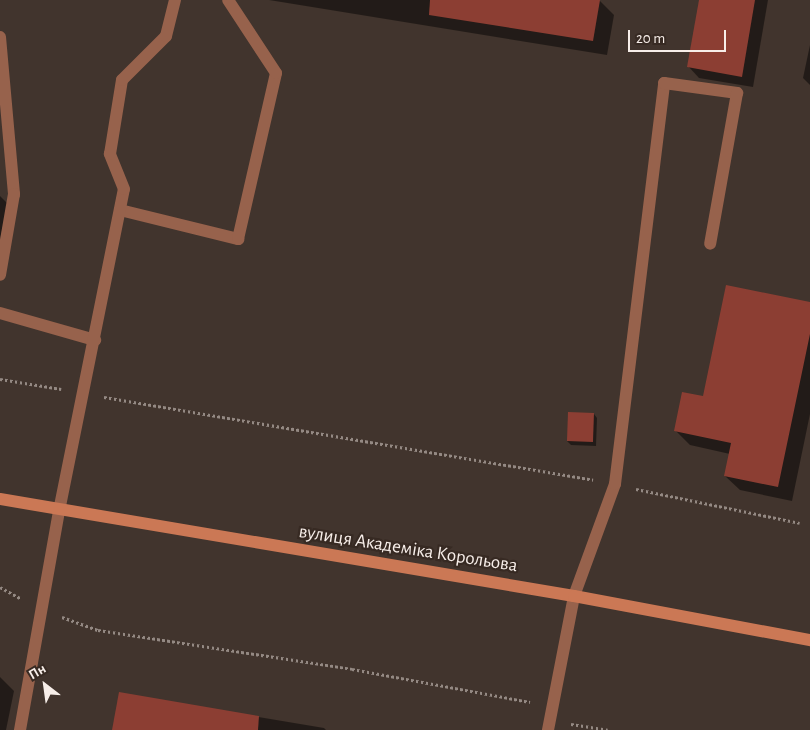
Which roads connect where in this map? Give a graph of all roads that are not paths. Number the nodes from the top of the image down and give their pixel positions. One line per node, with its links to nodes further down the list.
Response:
1 (176, 0): 4 (street)
2 (228, 0): 4 (street)
3 (0, 37): 6 (street)
4 (120, 210): 8 (street)
5 (710, 244): 11 (street)
6 (0, 275)
7 (0, 313): 8 (street)
8 (95, 340): 10 (street)
9 (0, 499): 10 (street, вулиця Академіка Корольова)
10 (59, 511): 11 (street, вулиця Академіка Корольова); 14 (street)
11 (574, 596): 12 (street, вулиця Академіка Корольова); 13 (street)
12 (810, 640)
13 (549, 725)
14 (20, 730)

